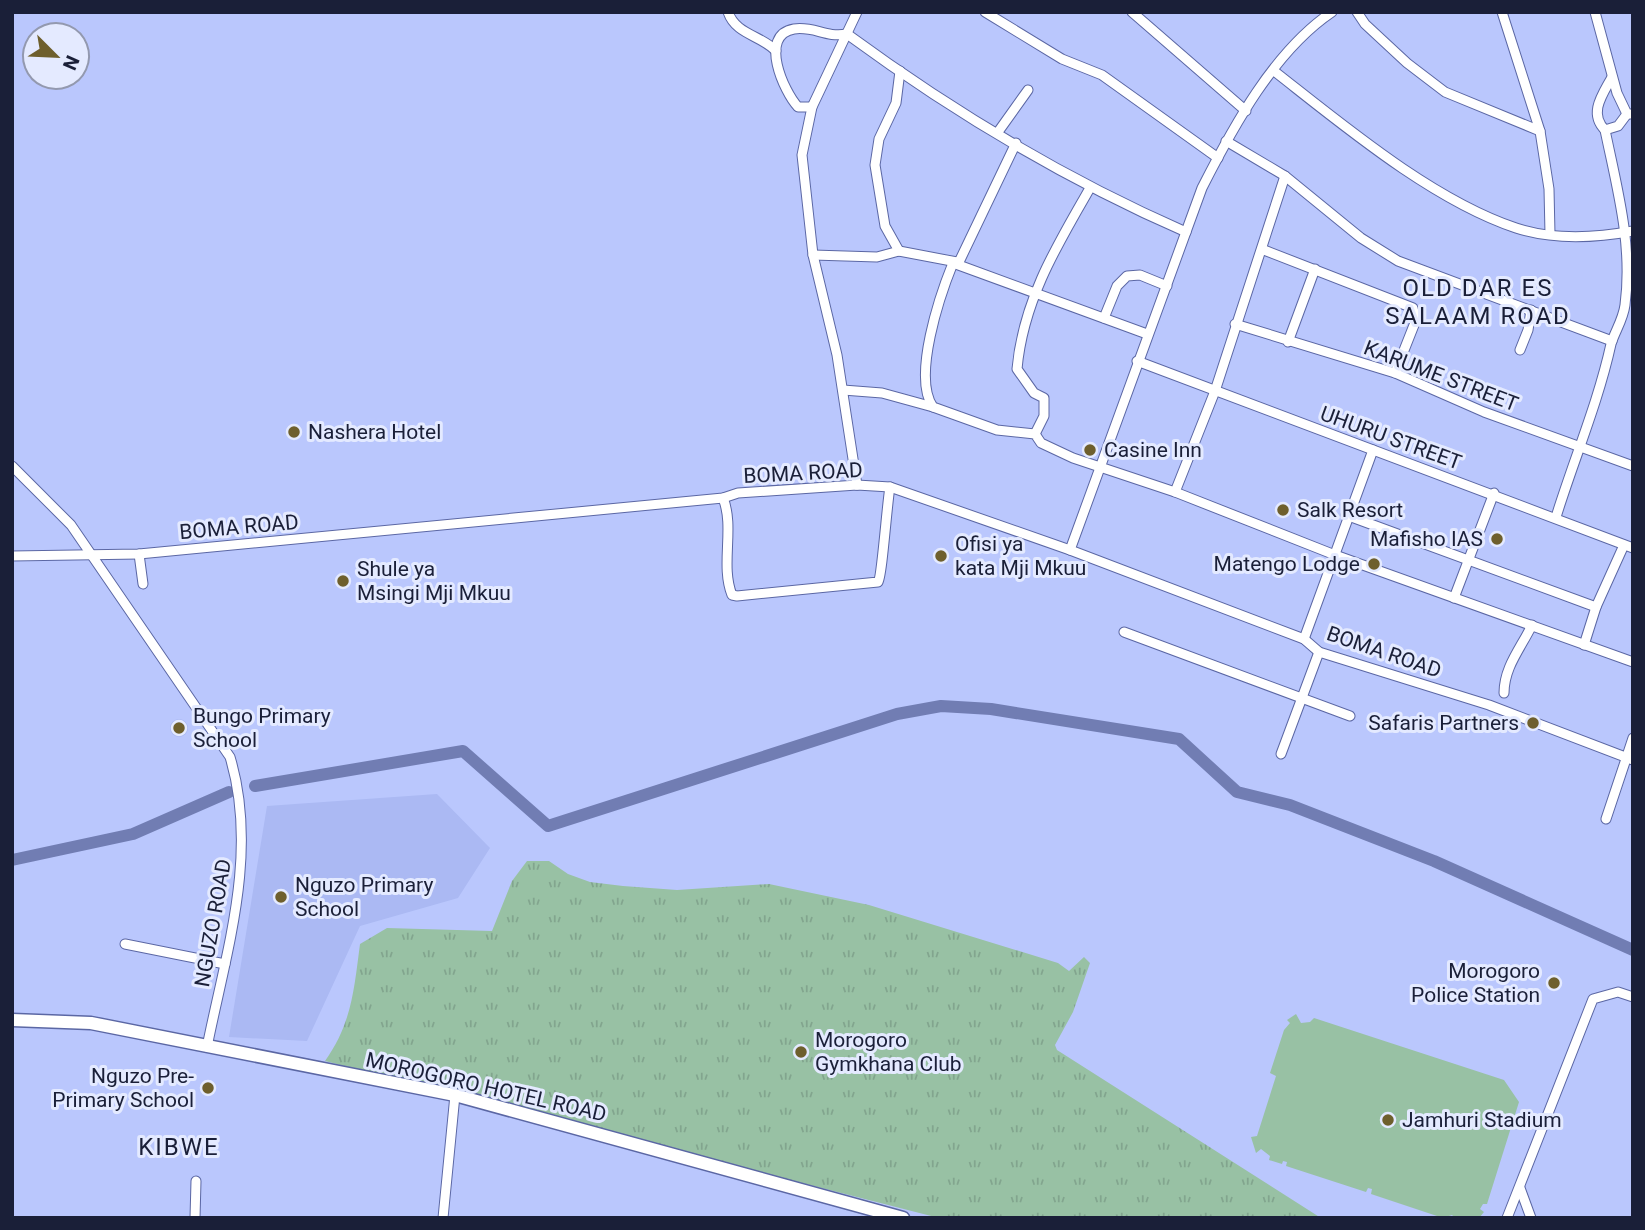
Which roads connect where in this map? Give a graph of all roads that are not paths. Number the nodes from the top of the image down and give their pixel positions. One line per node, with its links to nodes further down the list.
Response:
1 (728, 12): 10 (street)
2 (857, 12): 9 (street)
3 (985, 12): 23 (street)
4 (1132, 12): 16 (street)
5 (1332, 12): 12 (street)
6 (1357, 12): 19 (street)
7 (1502, 12): 19 (street)
8 (1595, 12): 13 (street)
9 (847, 34): 10 (street); 11 (street); 15 (street)
10 (776, 51): 15 (street)
11 (900, 71): 20 (street); 30 (street)
12 (1274, 71): 16 (street); 28 (street)
13 (1612, 77): 17 (street); 18 (street)
14 (1028, 90): 20 (street)
15 (812, 107): 31 (street)
16 (1246, 111): 21 (street)
17 (1630, 114): 18 (street)
18 (1605, 130): 27 (street)
19 (1540, 131): 28 (street)
20 (998, 132): 22 (street)
21 (1226, 141): 23 (street); 24 (street)
22 (1016, 143): 25 (street); 32 (street)
23 (1217, 158): 26 (street)
24 (1285, 176): 29 (street); 36 (street)
25 (1090, 188): 26 (street); 35 (street)
26 (1186, 232): 34 (street)
27 (1629, 232): 28 (street); 40 (street)
28 (1550, 234)
29 (1264, 250): 33 (street); 38 (street)
30 (899, 251): 31 (street); 32 (street)
31 (813, 255): 46 (street)
32 (956, 262): 35 (street); 45 (street)
33 (1315, 269): 41 (street); 44 (street)
34 (1167, 286): 37 (street); 39 (street)
35 (1035, 291): 37 (street); 50 (street)
36 (1531, 310): 40 (street); 42 (street)
37 (1104, 318): 39 (street)
38 (1235, 324): 41 (street, KARUME STREET); 47 (street)
39 (1147, 334): 43 (street)
40 (1612, 341): 51 (street)
41 (1288, 342): 44 (street, KARUME STREET)
42 (1520, 350)
43 (1137, 361): 47 (street, UHURU STREET); 54 (street)
44 (1395, 373): 51 (street, KARUME STREET)
45 (926, 385): 48 (street); 49 (street)
46 (843, 390): 48 (street); 56 (street)
47 (1215, 391): 52 (street, UHURU STREET); 58 (street)
48 (910, 400): 49 (street)
49 (933, 407): 50 (street)
50 (1035, 434): 54 (street)
51 (1578, 446): 55 (street, KARUME STREET); 62 (street)
52 (1373, 450): 59 (street, UHURU STREET); 61 (street)
53 (12, 466): 65 (street, NGUZO ROAD)
54 (1099, 466): 58 (street); 64 (street)
55 (1633, 466)
56 (857, 485): 57 (street, BOMA ROAD); 60 (street, BOMA ROAD)
57 (890, 487): 60 (street); 64 (street, BOMA ROAD)
58 (1175, 492): 67 (street)
59 (1494, 493): 62 (street, UHURU STREET); 69 (street)
60 (723, 498): 66 (street, BOMA ROAD)
61 (1346, 515): 67 (street); 69 (street)
62 (1556, 517): 63 (street, UHURU STREET)
63 (1628, 547): 72 (street)
64 (1070, 550): 75 (street, BOMA ROAD)
65 (90, 554): 66 (street, BOMA ROAD); 68 (street, BOMA ROAD); 87 (street, NGUZO ROAD)
66 (139, 554): 70 (street)
67 (1335, 555): 71 (street); 75 (street)
68 (12, 556)
69 (1467, 558): 71 (street); 72 (street)
70 (143, 584)
71 (1454, 598): 73 (street)
72 (1596, 607): 76 (street)
73 (1532, 625): 76 (street); 79 (street)
74 (1124, 632): 80 (street)
75 (1304, 639): 77 (street, BOMA ROAD)
76 (1584, 645): 78 (street)
77 (1318, 652): 80 (street); 84 (street, BOMA ROAD)
78 (1633, 662)
79 (1504, 693)
80 (1302, 698): 81 (street); 83 (street)
81 (1350, 716)
82 (1633, 738): 84 (street)
83 (1281, 754)
84 (1630, 758): 85 (street)
85 (1606, 819)
86 (125, 944): 87 (street)
87 (225, 964): 90 (street, NGUZO ROAD)
88 (1633, 997): 93 (street)
89 (12, 1020): 90 (street, MOROGORO HOTEL ROAD)
90 (207, 1047): 91 (street, MOROGORO HOTEL ROAD)
91 (455, 1095): 94 (street, MOROGORO HOTEL ROAD); 96 (street)
92 (196, 1181): 95 (street)
93 (1520, 1188): 98 (street); 99 (street)
94 (883, 1216): 97 (street, MOROGORO HOTEL ROAD)
95 (195, 1218)
96 (443, 1218)
97 (902, 1218)
98 (1507, 1218)
99 (1531, 1218)

